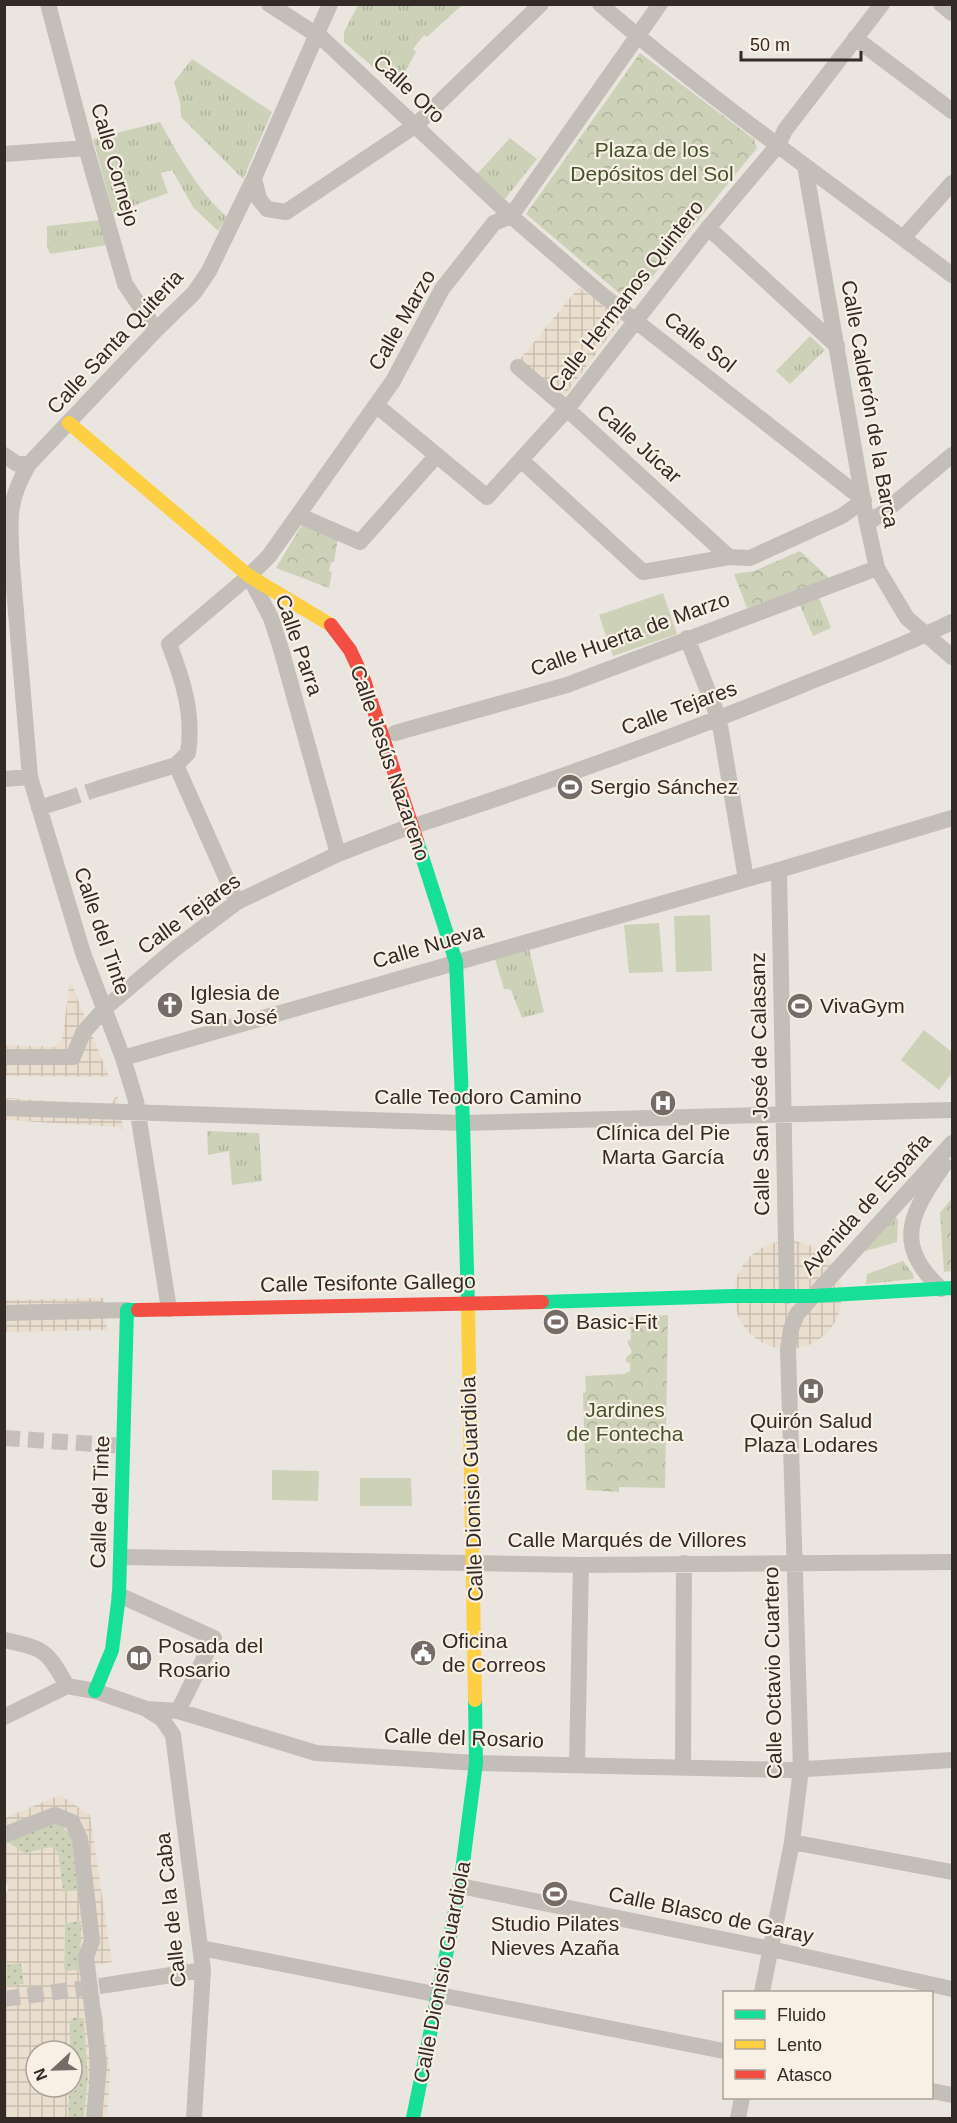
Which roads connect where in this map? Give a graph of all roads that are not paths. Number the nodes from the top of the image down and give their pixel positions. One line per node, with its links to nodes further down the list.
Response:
1 (48, 4): 16 (street, Calle Cornejo)
2 (269, 4): 10 (street, Calle Oro)
3 (330, 4): 10 (street, Calle Santa Quiteria)
4 (541, 4): 14 (street)
5 (600, 4): 11 (street)
6 (660, 4): 11 (street, Calle Marzo)
7 (882, 4): 12 (street, Calle Hermanos Quintero)
8 (941, 4): 9 (street)
9 (952, 13)
10 (318, 35): 14 (street, Calle Oro); 19 (street, Calle Santa Quiteria)
11 (638, 37): 15 (street); 21 (street, Calle Marzo)
12 (855, 38): 13 (street); 15 (street, Calle Hermanos Quintero)
13 (952, 111)
14 (416, 125): 19 (street); 21 (street, Calle Oro)
15 (778, 144): 18 (street); 25 (street, Calle Hermanos Quintero)
16 (86, 148): 17 (street); 26 (street, Calle Cornejo)
17 (4, 154)
18 (805, 166): 23 (street); 27 (street, Calle Calderón de la Barca)
19 (254, 178): 26 (street, Calle Santa Quiteria)
20 (952, 183): 23 (street)
21 (511, 216): 25 (street, Calle Sol); 29 (street, Calle Marzo)
22 (715, 234): 27 (street)
23 (903, 238): 24 (street)
24 (952, 275)
25 (636, 319): 30 (street, Calle Hermanos Quintero); 37 (street, Calle Sol)
26 (156, 330): 31 (street, Calle Santa Quiteria)
27 (837, 346): 37 (street, Calle Calderón de la Barca)
28 (518, 367): 30 (street, Calle Júcar)
29 (376, 405): 33 (street); 38 (street, Calle Marzo)
30 (567, 409): 35 (street, Calle Hermanos Quintero); 40 (street, Calle Júcar)
31 (69, 423): 36 (street, Calle Santa Quiteria); 43 (street, Calle Parra)
32 (4, 455): 36 (street)
33 (437, 455): 35 (street, Calle Hermanos Quintero); 38 (street)
34 (952, 455): 39 (street)
35 (521, 460): 40 (street)
36 (29, 464): 41 (street, Calle del Tinte)
37 (864, 500): 39 (street, Calle Calderón de la Barca); 40 (street)
38 (298, 515): 43 (street, Calle Marzo)
39 (867, 523): 42 (street, Calle Calderón de la Barca)
40 (729, 556)
41 (8, 559): 44 (street, Calle del Tinte)
42 (878, 568): 46 (street, Calle Calderón de la Barca); 47 (street, Calle Huerta de Marzo)
43 (249, 576): 51 (street, Calle Marzo); 58 (street, Calle Parra); 62 (street, Calle Jesús Nazareno)
44 (9, 589): 52 (street, Calle del Tinte)
45 (952, 622): 46 (street, Calle Tejares)
46 (927, 634): 48 (street, Calle Calderón de la Barca); 49 (street, Calle Tejares)
47 (687, 638): 49 (street); 50 (street, Calle Huerta de Marzo)
48 (952, 657)
49 (719, 719): 58 (street, Calle Tejares); 60 (street)
50 (395, 733)
51 (176, 765): 54 (street); 61 (street)
52 (30, 777): 53 (street); 56 (street, Calle del Tinte)
53 (4, 778)
54 (100, 788)
55 (64, 800): 56 (street)
56 (39, 808): 63 (street, Calle del Tinte)
57 (952, 818): 59 (street, Calle Nueva)
58 (338, 854): 61 (street, Calle Tejares)
59 (779, 870): 60 (street, Calle Nueva); 69 (street, Calle San José de Calasanz)
60 (746, 879): 62 (street, Calle Nueva)
61 (237, 902): 63 (street, Calle Tejares)
62 (456, 962): 65 (street, Calle Nueva); 70 (street, Calle Dionisio Guardiola)
63 (104, 1009): 64 (street, Calle Tejares); 65 (street, Calle del Tinte)
64 (4, 1057)
65 (123, 1058): 68 (street, Calle del Tinte)
66 (4, 1108): 68 (street, Calle Teodoro Camino)
67 (952, 1110): 69 (street, Calle Teodoro Camino)
68 (139, 1111): 70 (street, Calle Teodoro Camino); 77 (street, Calle del Tinte)
69 (783, 1115): 70 (street, Calle Teodoro Camino); 74 (street, Calle San José de Calasanz)
70 (463, 1123): 76 (street, Calle Dionisio Guardiola)
71 (952, 1143): 75 (street, Avenida de España)
72 (952, 1153): 73 (street, Avenida de España)
73 (947, 1289): 75 (street, Calle Tesifonte Gallego)
74 (787, 1296): 75 (street, Calle Tesifonte Gallego); 76 (street, Calle Tesifonte Gallego)
75 (813, 1296): 80 (street, Avenida de España)
76 (466, 1304): 77 (street, Calle Tesifonte Gallego); 82 (street, Calle Dionisio Guardiola)
77 (169, 1309): 78 (street, Calle Tesifonte Gallego)
78 (127, 1310): 79 (street, Calle Tesifonte Gallego); 81 (street, Calle del Tinte)
79 (4, 1313)
80 (788, 1350): 85 (street, Calle Octavio Cuartero)
81 (121, 1557): 82 (street, Calle Marqués de Villores); 87 (street, Calle del Tinte)
82 (474, 1563): 86 (street, Calle Marqués de Villores); 95 (street, Calle Dionisio Guardiola)
83 (684, 1563): 85 (street, Calle Marqués de Villores); 86 (street, Calle Marqués de Villores); 97 (street)
84 (952, 1563): 85 (street, Calle Marqués de Villores)
85 (793, 1564): 98 (street, Calle Octavio Cuartero)
86 (581, 1565): 96 (street)
87 (119, 1595): 90 (street, Calle del Tinte); 92 (street)
88 (4, 1640): 89 (street)
89 (67, 1686): 90 (street, Calle del Rosario); 93 (street)
90 (95, 1690): 91 (street, Calle del Rosario)
91 (147, 1709): 92 (street, Calle del Rosario); 103 (street, Calle de la Caba)
92 (178, 1711): 95 (street, Calle del Rosario)
93 (4, 1717)
94 (952, 1760): 98 (street, Calle del Rosario)
95 (476, 1763): 96 (street, Calle del Rosario); 102 (street, Calle Dionisio Guardiola)
96 (578, 1764): 97 (street, Calle del Rosario)
97 (683, 1766): 98 (street, Calle del Rosario)
98 (801, 1769): 100 (street, Calle Octavio Cuartero)
99 (4, 1835): 114 (street)
100 (792, 1842): 101 (street); 104 (street, Calle Octavio Cuartero)
101 (952, 1872)
102 (460, 1886): 104 (street, Calle Blasco de Garay); 109 (street, Calle Dionisio Guardiola)
103 (201, 1948): 105 (street, Calle de la Caba); 109 (street)
104 (771, 1949): 107 (street, Calle Blasco de Garay); 108 (street, Calle Octavio Cuartero)
105 (203, 1970): 106 (street); 115 (street, Calle de la Caba)
106 (108, 1985)
107 (952, 1989)
108 (762, 1991)
109 (437, 1994): 110 (street); 116 (street, Calle Dionisio Guardiola)
110 (723, 2050)
111 (933, 2091): 112 (street)
112 (952, 2095)
113 (742, 2099): 117 (street)
114 (94, 2118)
115 (194, 2118)
116 (413, 2118)
117 (738, 2118)

